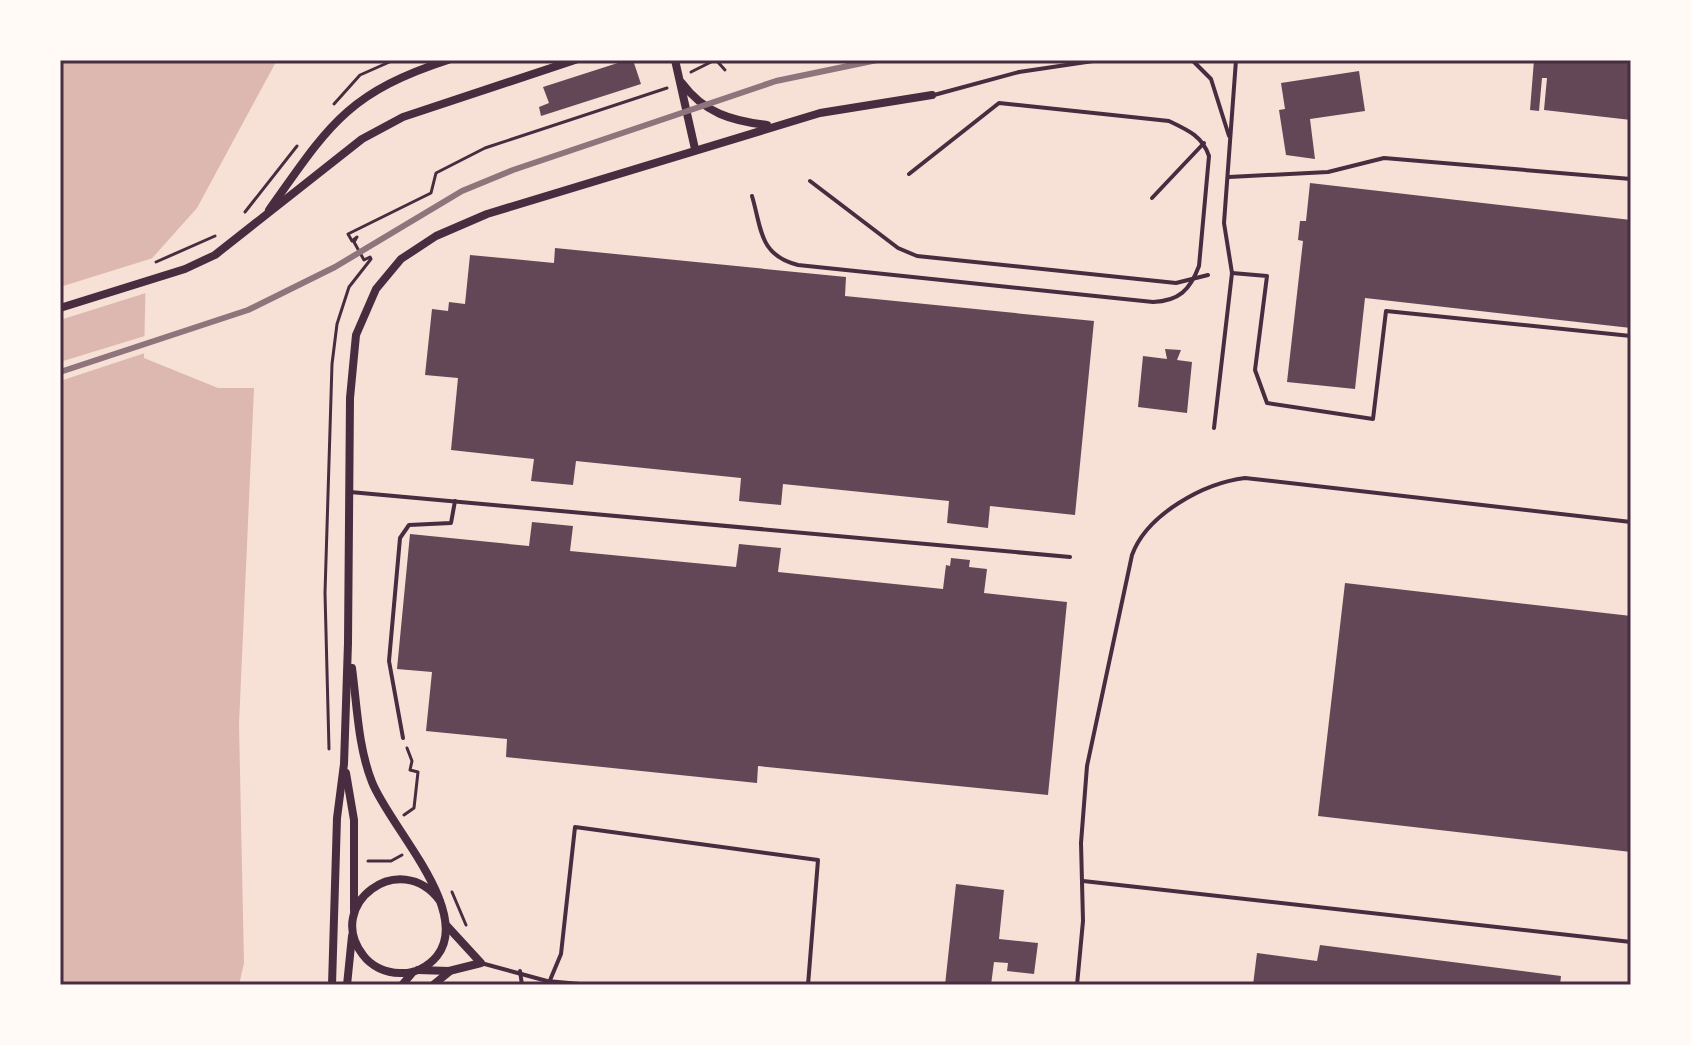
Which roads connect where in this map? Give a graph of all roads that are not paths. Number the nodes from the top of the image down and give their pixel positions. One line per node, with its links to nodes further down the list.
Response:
1 (448, 60): 19 (street)
2 (575, 60): 19 (street)
3 (675, 60): 7 (street)
4 (1100, 60): 8 (lane)
5 (1192, 60): 10 (lane)
6 (1236, 60): 10 (lane)
7 (681, 80): 9 (street); 12 (street)
8 (932, 95): 9 (street)
9 (773, 126): 12 (street)
10 (1230, 138): 14 (lane)
11 (1204, 143): 13 (lane); 18 (lane); 22 (lane)
12 (695, 149): 26 (street)
13 (909, 174)
14 (1229, 177): 15 (lane); 20 (lane)
15 (1631, 179)
16 (810, 181): 22 (lane)
17 (752, 196): 22 (lane)
18 (1152, 198)
19 (262, 221): 23 (street)
20 (1232, 273): 24 (lane); 25 (lane)
21 (1208, 275): 22 (lane)
22 (1193, 281)
23 (60, 308)
24 (1631, 336)
25 (1214, 428)
26 (347, 492): 27 (lane); 30 (street)
27 (455, 501): 29 (lane); 31 (lane)
28 (1631, 522): 33 (lane)
29 (1070, 557)
30 (348, 643): 32 (street); 34 (street)
31 (403, 738)
32 (344, 764): 35 (street); 43 (street)
33 (1083, 881): 37 (lane); 50 (lane)
34 (440, 901): 35 (street); 36 (street)
35 (353, 925): 39 (street); 44 (street)
36 (447, 926): 38 (street); 39 (street)
37 (1631, 942)
38 (481, 963): 40 (street); 41 (lane)
39 (415, 971): 40 (street); 45 (street)
40 (449, 971): 46 (street)
41 (520, 971): 42 (lane); 47 (lane)
42 (548, 983): 48 (lane); 49 (lane)
43 (332, 985)
44 (347, 985)
45 (402, 985)
46 (433, 985)
47 (522, 985)
48 (591, 985)
49 (808, 985)
50 (1077, 985)

